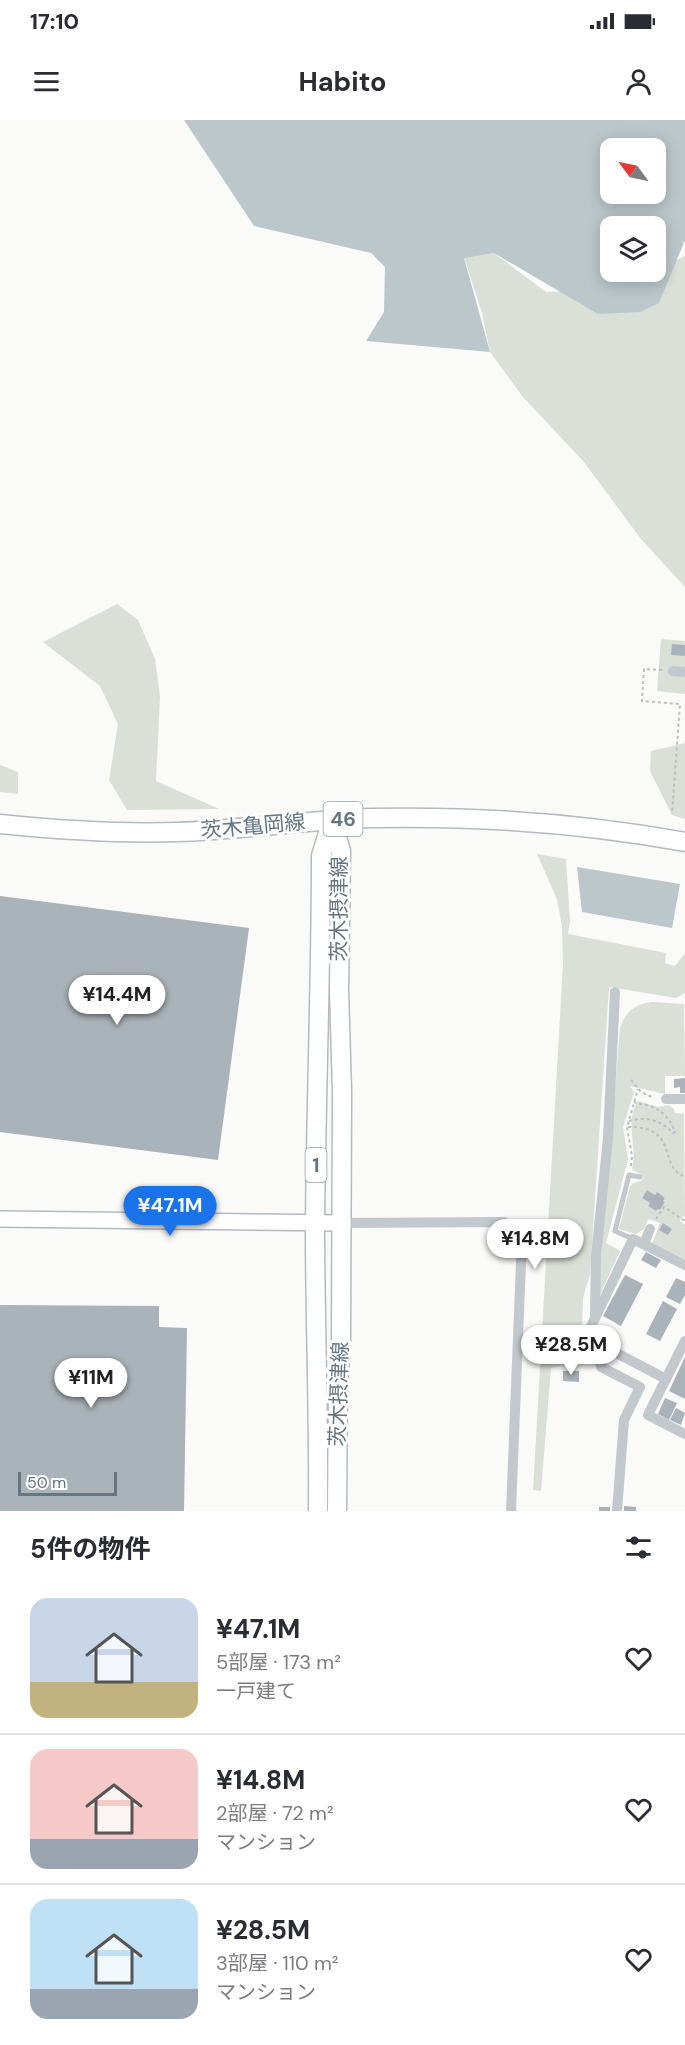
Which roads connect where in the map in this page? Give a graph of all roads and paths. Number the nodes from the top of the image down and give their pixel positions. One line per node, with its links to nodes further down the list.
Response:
1 (673, 671): 2 (street); 3 (path)
2 (685, 672)
3 (672, 814)
4 (332, 820): 5 (main road, 茨木亀岡線 / 46); 6 (main road, 茨木亀岡線 / 46); 20 (main road, 茨木摂津線 / 1); 21 (main road, 茨木摂津線 / 1)
5 (0, 824)
6 (685, 842)
7 (612, 999): 26 (street)
8 (631, 1080): 9 (path)
9 (638, 1089): 10 (path); 12 (path)
10 (666, 1099): 11 (street)
11 (685, 1099)
12 (634, 1102): 13 (path); 13 (path)
13 (629, 1121): 14 (path)
14 (627, 1127): 15 (path); 17 (path)
15 (631, 1167)
16 (640, 1177): 23 (lane)
17 (685, 1177)
18 (0, 1219): 20 (street)
19 (685, 1221): 22 (path)
20 (315, 1222): 21 (street); 31 (main road, 茨木摂津線 / 1)
21 (341, 1223): 32 (main road, 茨木摂津線 / 1); 33 (street)
22 (651, 1225): 24 (street)
23 (633, 1239): 24 (street); 26 (street)
24 (644, 1244): 25 (street)
25 (685, 1265)
26 (595, 1318): 28 (street)
27 (685, 1341): 29 (street)
28 (602, 1346): 29 (street); 34 (street)
29 (666, 1379): 30 (street)
30 (685, 1434)
31 (318, 1511)
32 (337, 1511)
33 (511, 1511)
34 (616, 1511)

